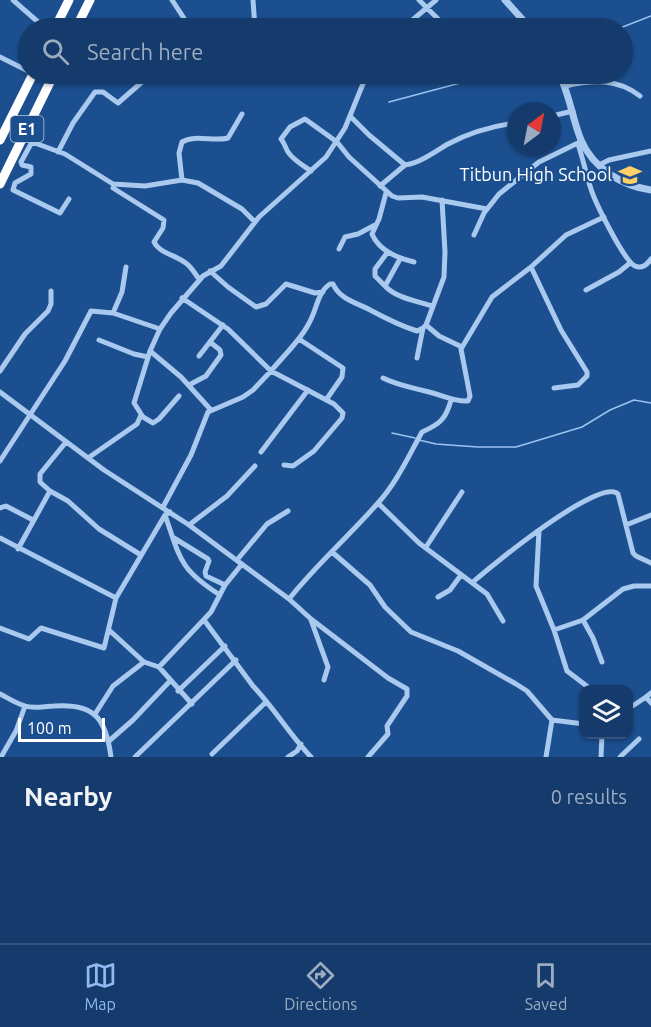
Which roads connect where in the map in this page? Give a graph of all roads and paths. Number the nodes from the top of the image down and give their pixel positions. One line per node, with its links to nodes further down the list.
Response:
1 (13, 0): 10 (street)
2 (69, 0): 11 (highway)
3 (90, 0): 12 (highway)
4 (172, 0): 13 (street)
5 (252, 0): 14 (street)
6 (419, 0): 9 (street)
7 (436, 0): 9 (street)
8 (505, 0): 17 (street)
9 (427, 8): 15 (street); 16 (street)
10 (34, 18)
11 (60, 18)
12 (81, 18)
13 (184, 18)
14 (254, 18)
15 (415, 18)
16 (437, 18)
17 (521, 18)
18 (0, 57): 19 (street)
19 (18, 66)
20 (28, 84): 33 (highway, E1)
21 (49, 84): 42 (highway, E1)
22 (140, 84): 37 (street)
23 (363, 84): 31 (street)
24 (575, 84): 26 (street)
25 (611, 84): 27 (street)
26 (566, 86): 28 (street)
27 (640, 96)
28 (573, 111): 30 (street); 35 (street)
29 (242, 114): 41 (street)
30 (561, 114)
31 (350, 116): 34 (street); 38 (street)
32 (507, 125): 38 (street)
33 (1, 136)
34 (338, 142): 40 (street); 40 (street); 43 (street)
35 (580, 142): 39 (street); 49 (street); 50 (street)
36 (651, 151): 39 (street)
37 (58, 152): 41 (street); 47 (street)
38 (405, 165): 43 (street)
39 (599, 165): 45 (street)
40 (311, 171): 51 (street)
41 (182, 180): 51 (street)
42 (0, 184)
43 (380, 186): 46 (street)
44 (113, 188): 63 (street)
45 (651, 190)
46 (386, 193): 48 (street); 52 (street)
47 (69, 199)
48 (442, 200): 49 (street); 69 (street)
49 (487, 209): 53 (street)
50 (604, 217): 59 (street); 61 (street)
51 (255, 222): 62 (street)
52 (377, 225): 54 (street); 55 (street)
53 (474, 235)
54 (339, 249)
55 (387, 253): 56 (street); 64 (street)
56 (400, 259): 58 (street); 64 (street)
57 (651, 259): 59 (street)
58 (414, 262)
59 (630, 263): 65 (street)
60 (126, 267): 70 (street)
61 (531, 267): 77 (street); 85 (street)
62 (210, 271): 63 (street); 67 (street)
63 (200, 279): 68 (street)
64 (385, 286): 69 (street)
65 (586, 290)
66 (51, 291): 81 (street)
67 (323, 292): 72 (street); 74 (street)
68 (182, 298): 71 (street); 73 (street)
69 (432, 306): 72 (street)
70 (113, 313): 73 (street); 92 (street)
71 (223, 325): 76 (street); 82 (street)
72 (425, 327): 77 (street); 80 (street)
73 (160, 329): 78 (street)
74 (299, 339): 82 (street); 89 (street)
75 (99, 340): 78 (street)
76 (210, 342): 79 (street); 84 (street)
77 (462, 347): 90 (street)
78 (149, 354): 84 (street); 93 (street)
79 (199, 356)
80 (417, 358)
81 (0, 371)
82 (271, 371): 86 (street); 91 (street)
83 (383, 378): 90 (street)
84 (189, 385): 91 (street)
85 (554, 388)
86 (308, 390): 89 (street); 95 (street)
87 (0, 392): 92 (street)
88 (179, 396): 93 (street)
89 (326, 400): 98 (street)
90 (451, 400): 102 (street)
91 (211, 410): 103 (street)
92 (31, 413): 94 (street); 97 (street)
93 (142, 413): 96 (street)
94 (66, 442): 96 (street); 100 (street)
95 (261, 452)
96 (88, 458): 103 (street)
97 (0, 461)
98 (284, 465)
99 (255, 466): 109 (street)
100 (50, 491): 108 (street); 117 (street)
101 (462, 492): 114 (street)
102 (378, 503): 114 (street); 116 (street)
103 (163, 507): 106 (street)
104 (0, 508): 108 (street)
105 (288, 511): 118 (street)
106 (168, 514): 109 (street); 112 (street); 117 (street)
107 (651, 515): 110 (street)
108 (33, 520): 115 (street)
109 (189, 525): 118 (street)
110 (626, 525): 111 (street); 119 (street)
111 (539, 531): 121 (street); 134 (street)
112 (172, 537): 122 (street); 124 (street)
113 (0, 538): 115 (street)
114 (426, 547): 120 (street)
115 (18, 549): 126 (street)
116 (332, 552): 127 (street); 152 (street)
117 (141, 555): 126 (street)
118 (240, 562): 122 (street); 127 (street)
119 (651, 563)
120 (461, 575): 121 (street); 125 (street)
121 (473, 582): 131 (street)
122 (225, 585): 124 (street)
123 (651, 586): 130 (street)
124 (220, 595): 129 (street)
125 (438, 597)
126 (116, 598): 133 (street)
127 (289, 599): 128 (street)
128 (311, 618): 140 (street); 164 (street)
129 (204, 620): 135 (street); 139 (street)
130 (583, 620): 134 (street); 138 (street)
131 (503, 621)
132 (0, 628): 133 (street)
133 (109, 630): 137 (street)
134 (554, 630): 142 (street)
135 (225, 646): 136 (street); 143 (street)
136 (236, 660): 146 (street); 148 (street)
137 (144, 662): 139 (street); 151 (street)
138 (602, 662)
139 (159, 667): 141 (street)
140 (324, 680)
141 (170, 681): 143 (street); 156 (street)
142 (585, 685)
143 (178, 691): 148 (street)
144 (0, 694): 149 (street)
145 (649, 695): 147 (street); 150 (street)
146 (266, 702): 157 (street); 158 (street)
147 (651, 703)
148 (192, 704): 161 (street)
149 (25, 706): 151 (street); 159 (street)
150 (633, 706)
151 (95, 714): 156 (street)
152 (552, 720): 153 (street); 165 (street)
153 (579, 723)
154 (603, 739): 166 (street)
155 (639, 739): 167 (street)
156 (109, 741): 160 (street)
157 (301, 744): 162 (street); 163 (street)
158 (212, 754)
159 (2, 757)
160 (111, 757)
161 (135, 757)
162 (288, 757)
163 (311, 757)
164 (368, 757)
165 (546, 757)
166 (601, 757)
167 (620, 757)

